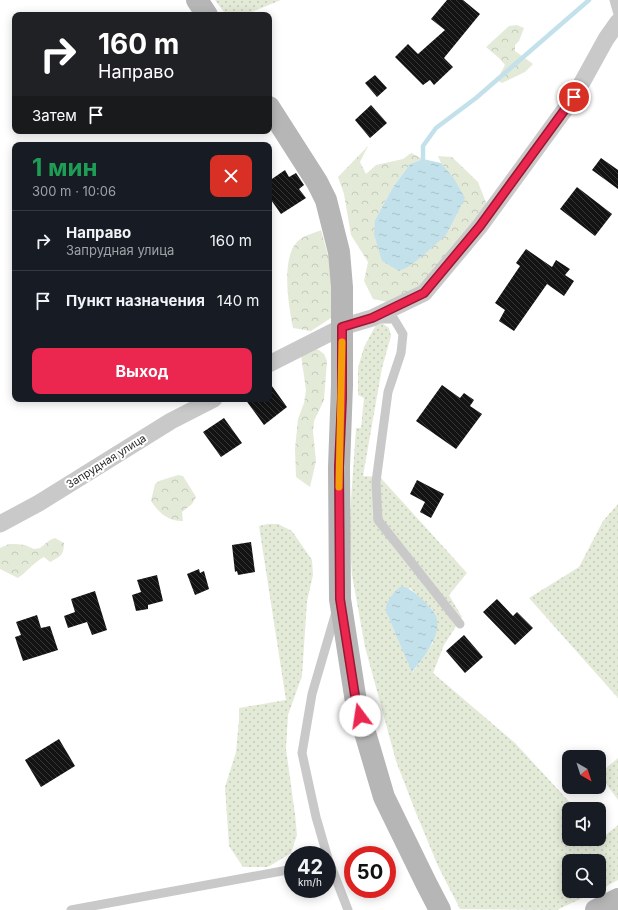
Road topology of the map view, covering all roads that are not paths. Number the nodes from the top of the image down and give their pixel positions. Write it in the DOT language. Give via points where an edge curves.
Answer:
graph roads {
  1 [pos="197,0"];
  2 [pos="614,0"];
  3 [pos="205,12"];
  4 [pos="618,14"];
  5 [pos="618,22"];
  6 [pos="272,112"];
  7 [pos="372,318"];
  8 [pos="342,327"];
  9 [pos="272,362"];
  10 [pos="208,402"];
  11 [pos="0,524"];
  12 [pos="340,599"];
  13 [pos="460,624"];
  14 [pos="324,846"];
  15 [pos="284,871"];
  16 [pos="336,881"];
  17 [pos="618,899"];
  18 [pos="70,910"];
  19 [pos="348,910"];
  20 [pos="440,910"];
  21 [pos="596,910"];
  1 -- 3 [label="main road"];
  2 -- 4 [label="lane"];
  5 -- 7 [label="street" via="574,97 480,226 424,293"];
  6 -- 8 [label="main road" via="326,200 339,252"];
  7 -- 8 [label="street"];
  7 -- 13 [label="lane" via="394,319 403,334 388,392 376,482 378,520"];
  8 -- 9 [label="street"];
  8 -- 12 [label="main road"];
  10 -- 11 [label="street, Запрудная улица" via="171,421 39,503"];
  12 -- 14 [label="lane" via="312,694 302,753"];
  12 -- 20 [label="main road" via="356,702 384,797"];
  15 -- 18 [label="lane"];
  16 -- 19 [label="lane"];
  17 -- 21 [label="main road"];
}
